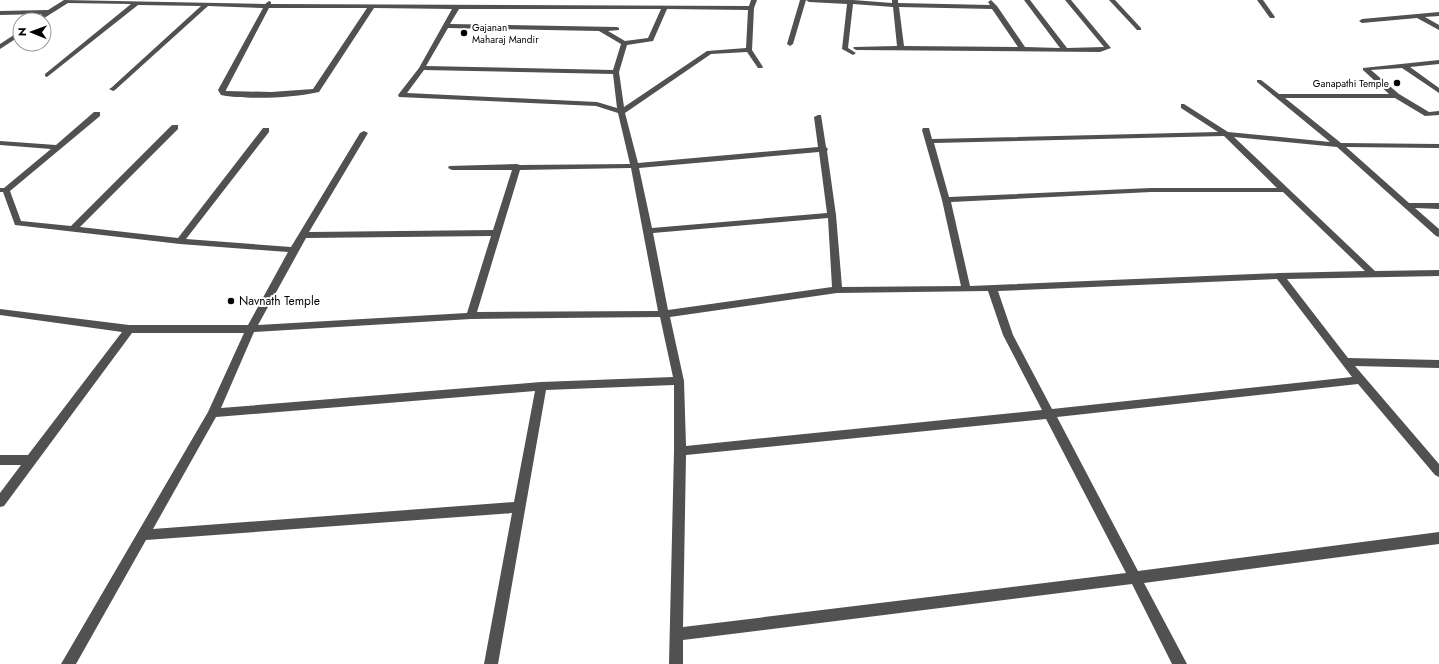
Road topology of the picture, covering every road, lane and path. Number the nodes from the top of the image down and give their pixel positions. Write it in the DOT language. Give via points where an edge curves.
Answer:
graph roads {
  1 [pos="271,0"];
  2 [pos="754,0"];
  3 [pos="803,0"];
  4 [pos="809,0"];
  5 [pos="990,0"];
  6 [pos="1027,0"];
  7 [pos="1068,0"];
  8 [pos="1112,0"];
  9 [pos="1260,0"];
  10 [pos="850,2"];
  11 [pos="136,3"];
  12 [pos="895,3"];
  13 [pos="207,4"];
  14 [pos="266,6"];
  15 [pos="372,6"];
  16 [pos="457,6"];
  17 [pos="664,6"];
  18 [pos="994,6"];
  19 [pos="751,8"];
  20 [pos="48,12"];
  21 [pos="0,13"];
  22 [pos="12,13"];
  23 [pos="1439,14"];
  24 [pos="1418,16"];
  25 [pos="1272,17"];
  26 [pos="1362,21"];
  27 [pos="446,26"];
  28 [pos="600,28"];
  29 [pos="1439,28"];
  30 [pos="617,29"];
  31 [pos="1139,29"];
  32 [pos="12,39"];
  33 [pos="624,43"];
  34 [pos="790,44"];
  35 [pos="0,47"];
  36 [pos="901,49"];
  37 [pos="749,50"];
  38 [pos="1023,50"];
  39 [pos="1066,50"];
  40 [pos="1439,62"];
  41 [pos="1403,65"];
  42 [pos="760,67"];
  43 [pos="422,68"];
  44 [pos="616,72"];
  45 [pos="47,75"];
  46 [pos="1259,82"];
  47 [pos="113,88"];
  48 [pos="1439,91"];
  49 [pos="1278,96"];
  50 [pos="1396,96"];
  51 [pos="1184,106"];
  52 [pos="1439,113"];
  53 [pos="97,114"];
  54 [pos="818,117"];
  55 [pos="623,118"];
  56 [pos="175,127"];
  57 [pos="266,130"];
  58 [pos="926,130"];
  59 [pos="364,133"];
  60 [pos="1226,134"];
  61 [pos="929,141"];
  62 [pos="0,144"];
  63 [pos="1339,145"];
  64 [pos="1439,146"];
  65 [pos="57,147"];
  66 [pos="824,149"];
  67 [pos="517,166"];
  68 [pos="635,166"];
  69 [pos="452,168"];
  70 [pos="3,190"];
  71 [pos="1283,190"];
  72 [pos="946,200"];
  73 [pos="1406,205"];
  74 [pos="1439,206"];
  75 [pos="832,214"];
  76 [pos="73,229"];
  77 [pos="648,231"];
  78 [pos="496,233"];
  79 [pos="1439,234"];
  80 [pos="304,235"];
  81 [pos="180,241"];
  82 [pos="294,250"];
  83 [pos="1372,273"];
  84 [pos="1439,273"];
  85 [pos="1280,276"];
  86 [pos="992,288"];
  87 [pos="966,289"];
  88 [pos="838,290"];
  89 [pos="0,312"];
  90 [pos="664,314"];
  91 [pos="471,316"];
  92 [pos="251,329"];
  93 [pos="129,330"];
  94 [pos="1345,362"];
  95 [pos="1439,364"];
  96 [pos="1360,380"];
  97 [pos="679,381"];
  98 [pos="541,386"];
  99 [pos="213,413"];
  100 [pos="1048,414"];
  101 [pos="680,451"];
  102 [pos="0,460"];
  103 [pos="31,460"];
  104 [pos="1439,472"];
  105 [pos="0,502"];
  106 [pos="519,507"];
  107 [pos="143,535"];
  108 [pos="1439,538"];
  109 [pos="1135,578"];
  110 [pos="676,634"];
  111 [pos="68,664"];
  112 [pos="491,664"];
  113 [pos="676,664"];
  114 [pos="1180,664"];
  1 -- 14 [label="street"];
  2 -- 19 [label="street"];
  3 -- 34 [label="street"];
  4 -- 10 [label="street"];
  5 -- 18 [label="street"];
  6 -- 39 [label="street"];
  7 -- 39 [label="street" via="1108,48"];
  8 -- 31 [label="street"];
  9 -- 25 [label="street"];
  10 -- 12 [label="street"];
  10 -- 36 [label="street" via="845,49"];
  11 -- 13 [label="street"];
  11 -- 20 [label="street" via="67,1"];
  11 -- 45 [label="street"];
  12 -- 18 [label="street"];
  12 -- 36 [label="street"];
  13 -- 14 [label="street"];
  13 -- 47 [label="street"];
  14 -- 15 [label="street"];
  14 -- 15 [label="street" via="222,90 224,93 295,94 316,90"];
  15 -- 16 [label="street"];
  16 -- 17 [label="street"];
  16 -- 27 [label="street"];
  17 -- 19 [label="street"];
  17 -- 33 [label="street" via="651,40"];
  18 -- 38 [label="street"];
  19 -- 37 [label="street"];
  21 -- 22 [label="street"];
  23 -- 24 [label="street"];
  24 -- 26 [label="street"];
  24 -- 29 [label="street"];
  27 -- 28 [label="street"];
  27 -- 43 [label="street"];
  28 -- 30 [label="street"];
  28 -- 33 [label="street"];
  32 -- 35 [label="street"];
  33 -- 44 [label="street"];
  36 -- 38 [label="street"];
  37 -- 42 [label="street"];
  37 -- 55 [label="street" via="709,52"];
  38 -- 39 [label="street"];
  40 -- 41 [label="street"];
  41 -- 48 [label="street"];
  41 -- 50 [label="street" via="1365,69"];
  43 -- 44 [label="street"];
  43 -- 55 [label="street" via="402,95 597,104"];
  44 -- 55 [label="street"];
  46 -- 49 [label="street"];
  49 -- 50 [label="street"];
  49 -- 63 [label="street"];
  50 -- 52 [label="street" via="1428,114"];
  51 -- 60 [label="street"];
  53 -- 65 [label="street"];
  54 -- 66 [label="street"];
  55 -- 68 [label="street"];
  56 -- 76 [label="street"];
  57 -- 81 [label="street"];
  58 -- 61 [label="street"];
  59 -- 80 [label="street"];
  60 -- 61 [label="street"];
  60 -- 63 [label="street"];
  60 -- 71 [label="street"];
  61 -- 72 [label="street"];
  62 -- 65 [label="street"];
  63 -- 64 [label="street"];
  63 -- 73 [label="street"];
  65 -- 70 [label="street"];
  66 -- 68 [label="street"];
  66 -- 75 [label="street"];
  67 -- 68 [label="street"];
  67 -- 69 [label="street"];
  67 -- 78 [label="street"];
  68 -- 77 [label="street"];
  70 -- 76 [label="street" via="18,222"];
  71 -- 72 [label="street" via="1151,190"];
  71 -- 83 [label="street"];
  72 -- 87 [label="street"];
  73 -- 74 [label="street"];
  73 -- 79 [label="street"];
  75 -- 77 [label="street"];
  75 -- 88 [label="street"];
  76 -- 81 [label="street"];
  77 -- 90 [label="street"];
  78 -- 80 [label="street"];
  78 -- 91 [label="street"];
  80 -- 82 [label="street"];
  81 -- 82 [label="street"];
  82 -- 92 [label="street"];
  83 -- 84 [label="street"];
  83 -- 85 [label="street"];
  85 -- 86 [label="street"];
  85 -- 94 [label="street"];
  86 -- 87 [label="street"];
  86 -- 100 [label="street" via="1008,334"];
  87 -- 88 [label="street"];
  88 -- 90 [label="street"];
  89 -- 93 [label="street"];
  90 -- 91 [label="street"];
  90 -- 97 [label="street"];
  91 -- 92 [label="street"];
  92 -- 93 [label="street"];
  92 -- 99 [label="street"];
  93 -- 103 [label="street"];
  94 -- 95 [label="street"];
  94 -- 96 [label="street"];
  96 -- 100 [label="street"];
  96 -- 104 [label="street"];
  97 -- 98 [label="street"];
  97 -- 101 [label="street"];
  98 -- 99 [label="street"];
  98 -- 106 [label="street"];
  99 -- 107 [label="street"];
  100 -- 101 [label="street"];
  100 -- 109 [label="street"];
  101 -- 110 [label="street"];
  102 -- 103 [label="street"];
  103 -- 105 [label="street"];
  106 -- 107 [label="street"];
  106 -- 112 [label="street"];
  107 -- 111 [label="street"];
  108 -- 109 [label="street"];
  109 -- 110 [label="street"];
  109 -- 114 [label="street"];
  110 -- 113 [label="street"];
}
